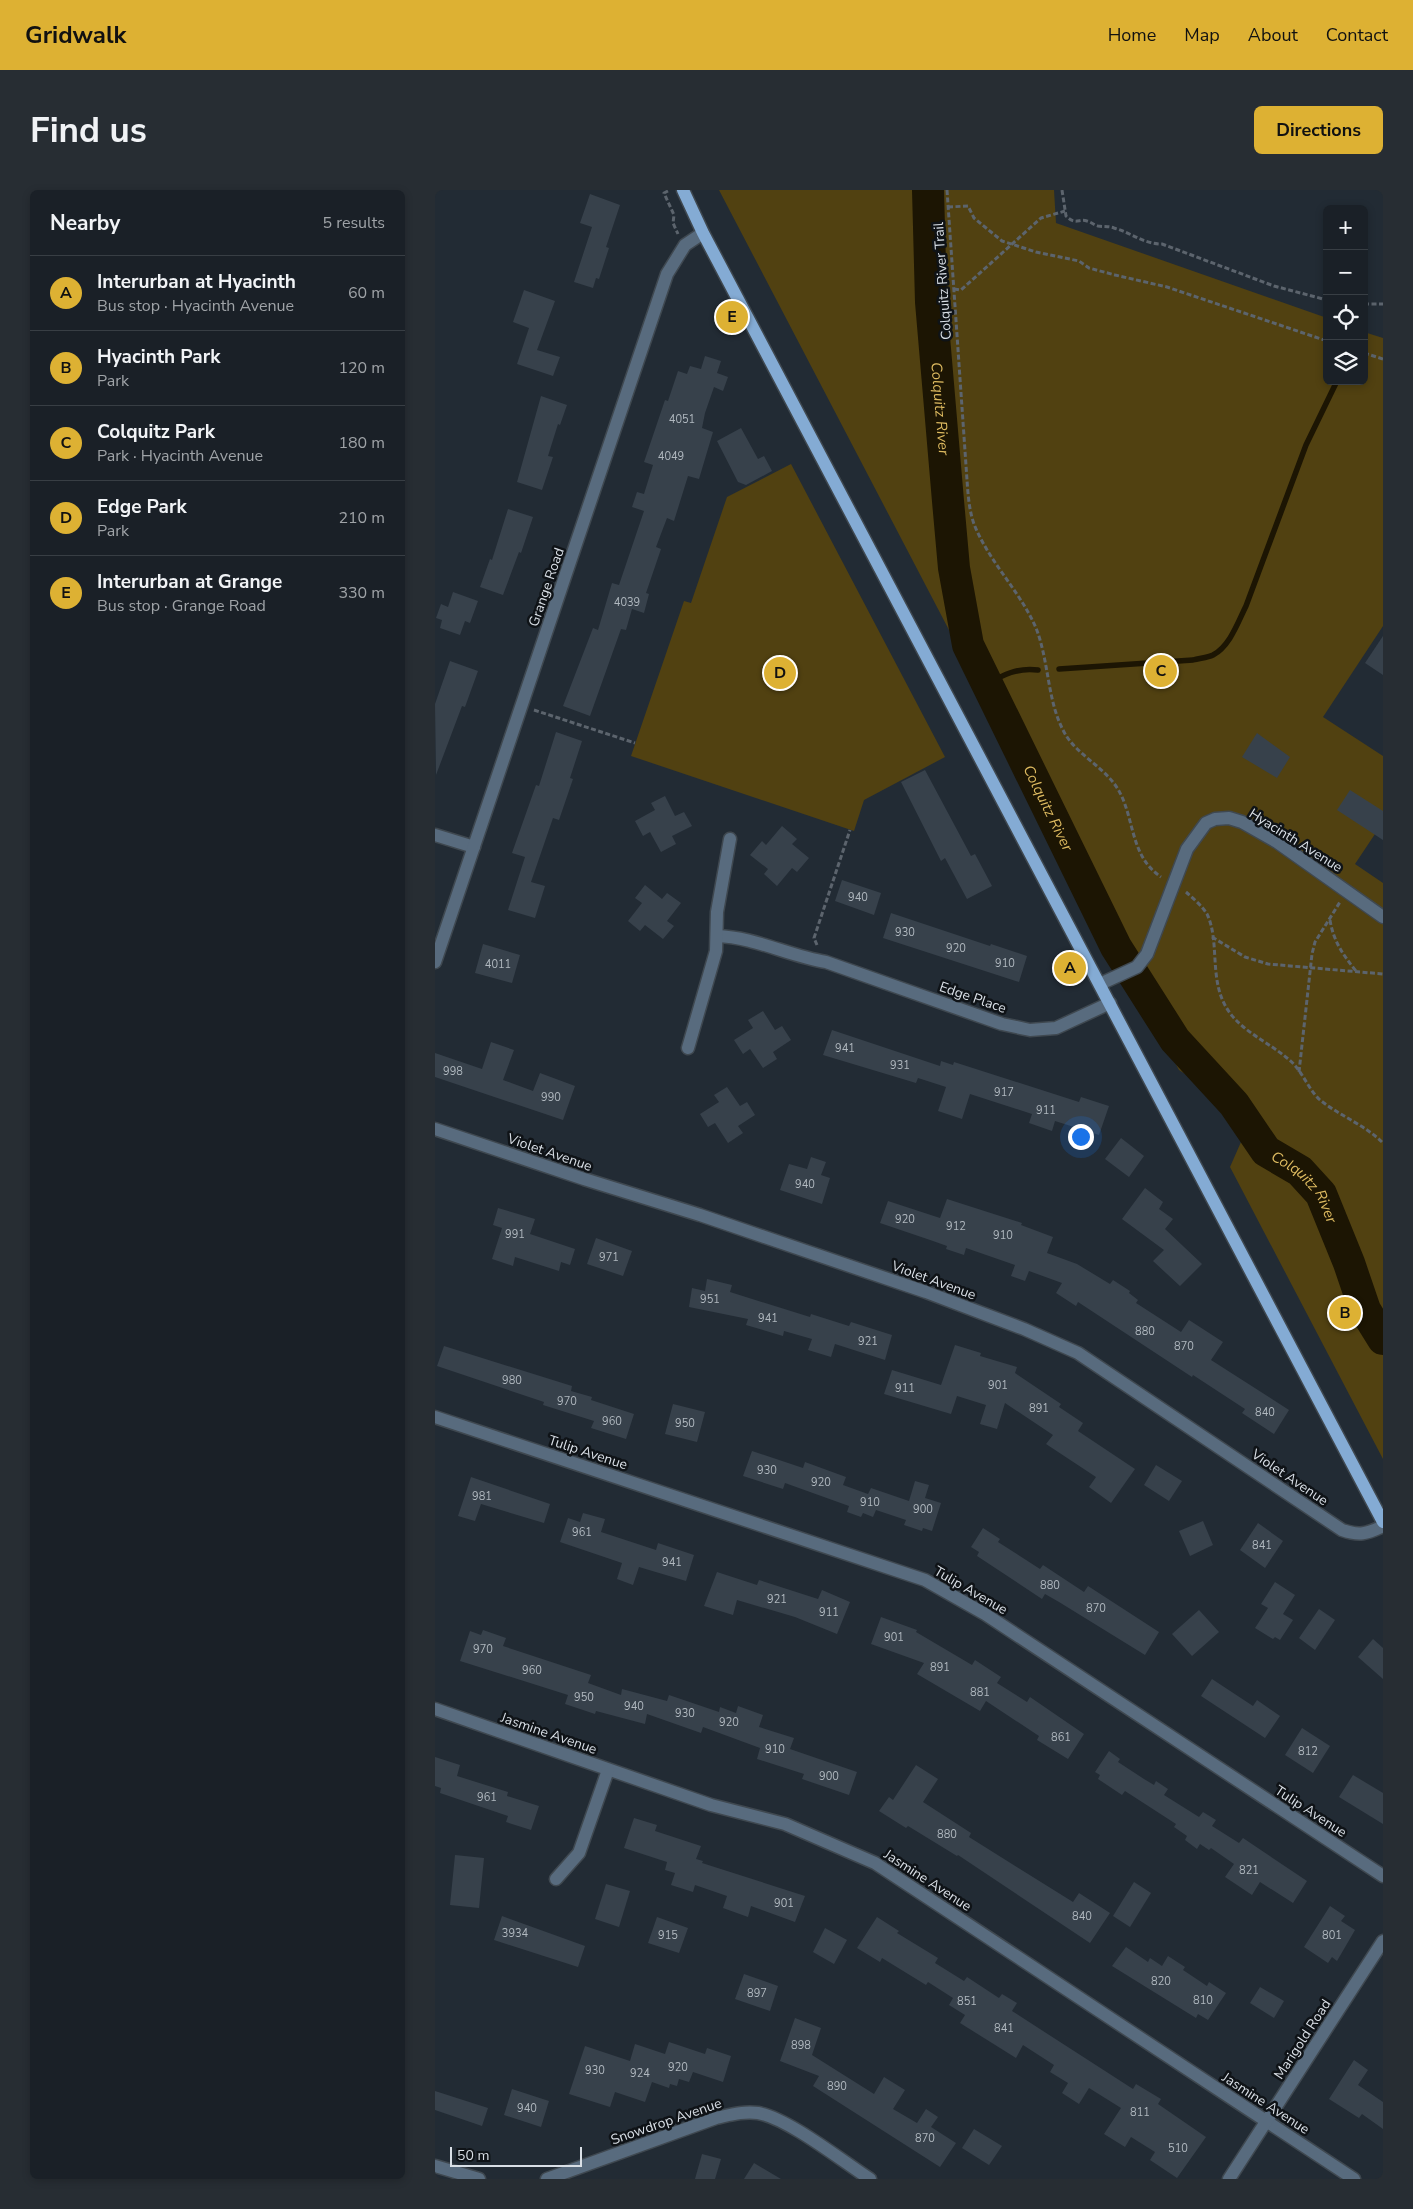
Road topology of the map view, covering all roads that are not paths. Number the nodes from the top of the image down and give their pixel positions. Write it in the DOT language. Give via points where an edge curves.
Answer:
graph roads {
  1 [pos="683,190"];
  2 [pos="703,233"];
  3 [pos="435,835"];
  4 [pos="730,839"];
  5 [pos="474,847"];
  6 [pos="1383,917"];
  7 [pos="717,936"];
  8 [pos="435,962"];
  9 [pos="1100,984"];
  10 [pos="1109,1003"];
  11 [pos="688,1048"];
  12 [pos="435,1129"];
  13 [pos="435,1417"];
  14 [pos="1383,1522"];
  15 [pos="1383,1526"];
  16 [pos="435,1709"];
  17 [pos="608,1770"];
  18 [pos="1383,1876"];
  19 [pos="556,1879"];
  20 [pos="1383,1941"];
  21 [pos="1266,2122"];
  22 [pos="435,2166"];
  23 [pos="479,2179"];
  24 [pos="547,2179"];
  25 [pos="870,2179"];
  26 [pos="1229,2179"];
  27 [pos="1354,2179"];
  1 -- 2 [label="main road"];
  2 -- 5 [label="street, Grange Road" via="685,245 667,274"];
  2 -- 9 [label="main road"];
  3 -- 5 [label="street"];
  4 -- 7 [label="street" via="717,912"];
  5 -- 8 [label="street, Grange Road"];
  6 -- 9 [label="street, Hyacinth Avenue" via="1277,842 1242,822 1229,818 1215,819 1206,823 1187,849 1147,954 1137,967"];
  7 -- 10 [label="street, Edge Place" via="735,936 799,957 826,962 1002,1024 1031,1030 1057,1028"];
  7 -- 11 [label="street" via="716,951"];
  9 -- 10 [label="main road"];
  10 -- 14 [label="main road"];
  12 -- 15 [label="street, Violet Avenue" via="719,1221 927,1292 1024,1330 1078,1353 1119,1378 1342,1530 1356,1535 1368,1534"];
  13 -- 18 [label="street, Tulip Avenue" via="937,1586 985,1614"];
  16 -- 17 [label="street, Jasmine Avenue"];
  17 -- 19 [label="street" via="579,1853"];
  17 -- 21 [label="street, Jasmine Avenue" via="711,1805 785,1824 875,1863"];
  20 -- 21 [label="street, Marigold Road"];
  21 -- 26 [label="street, Marigold Road"];
  21 -- 27 [label="street, Jasmine Avenue"];
  22 -- 23 [label="street"];
  24 -- 25 [label="street, Snowdrop Avenue" via="716,2118 757,2113 779,2119"];
}
